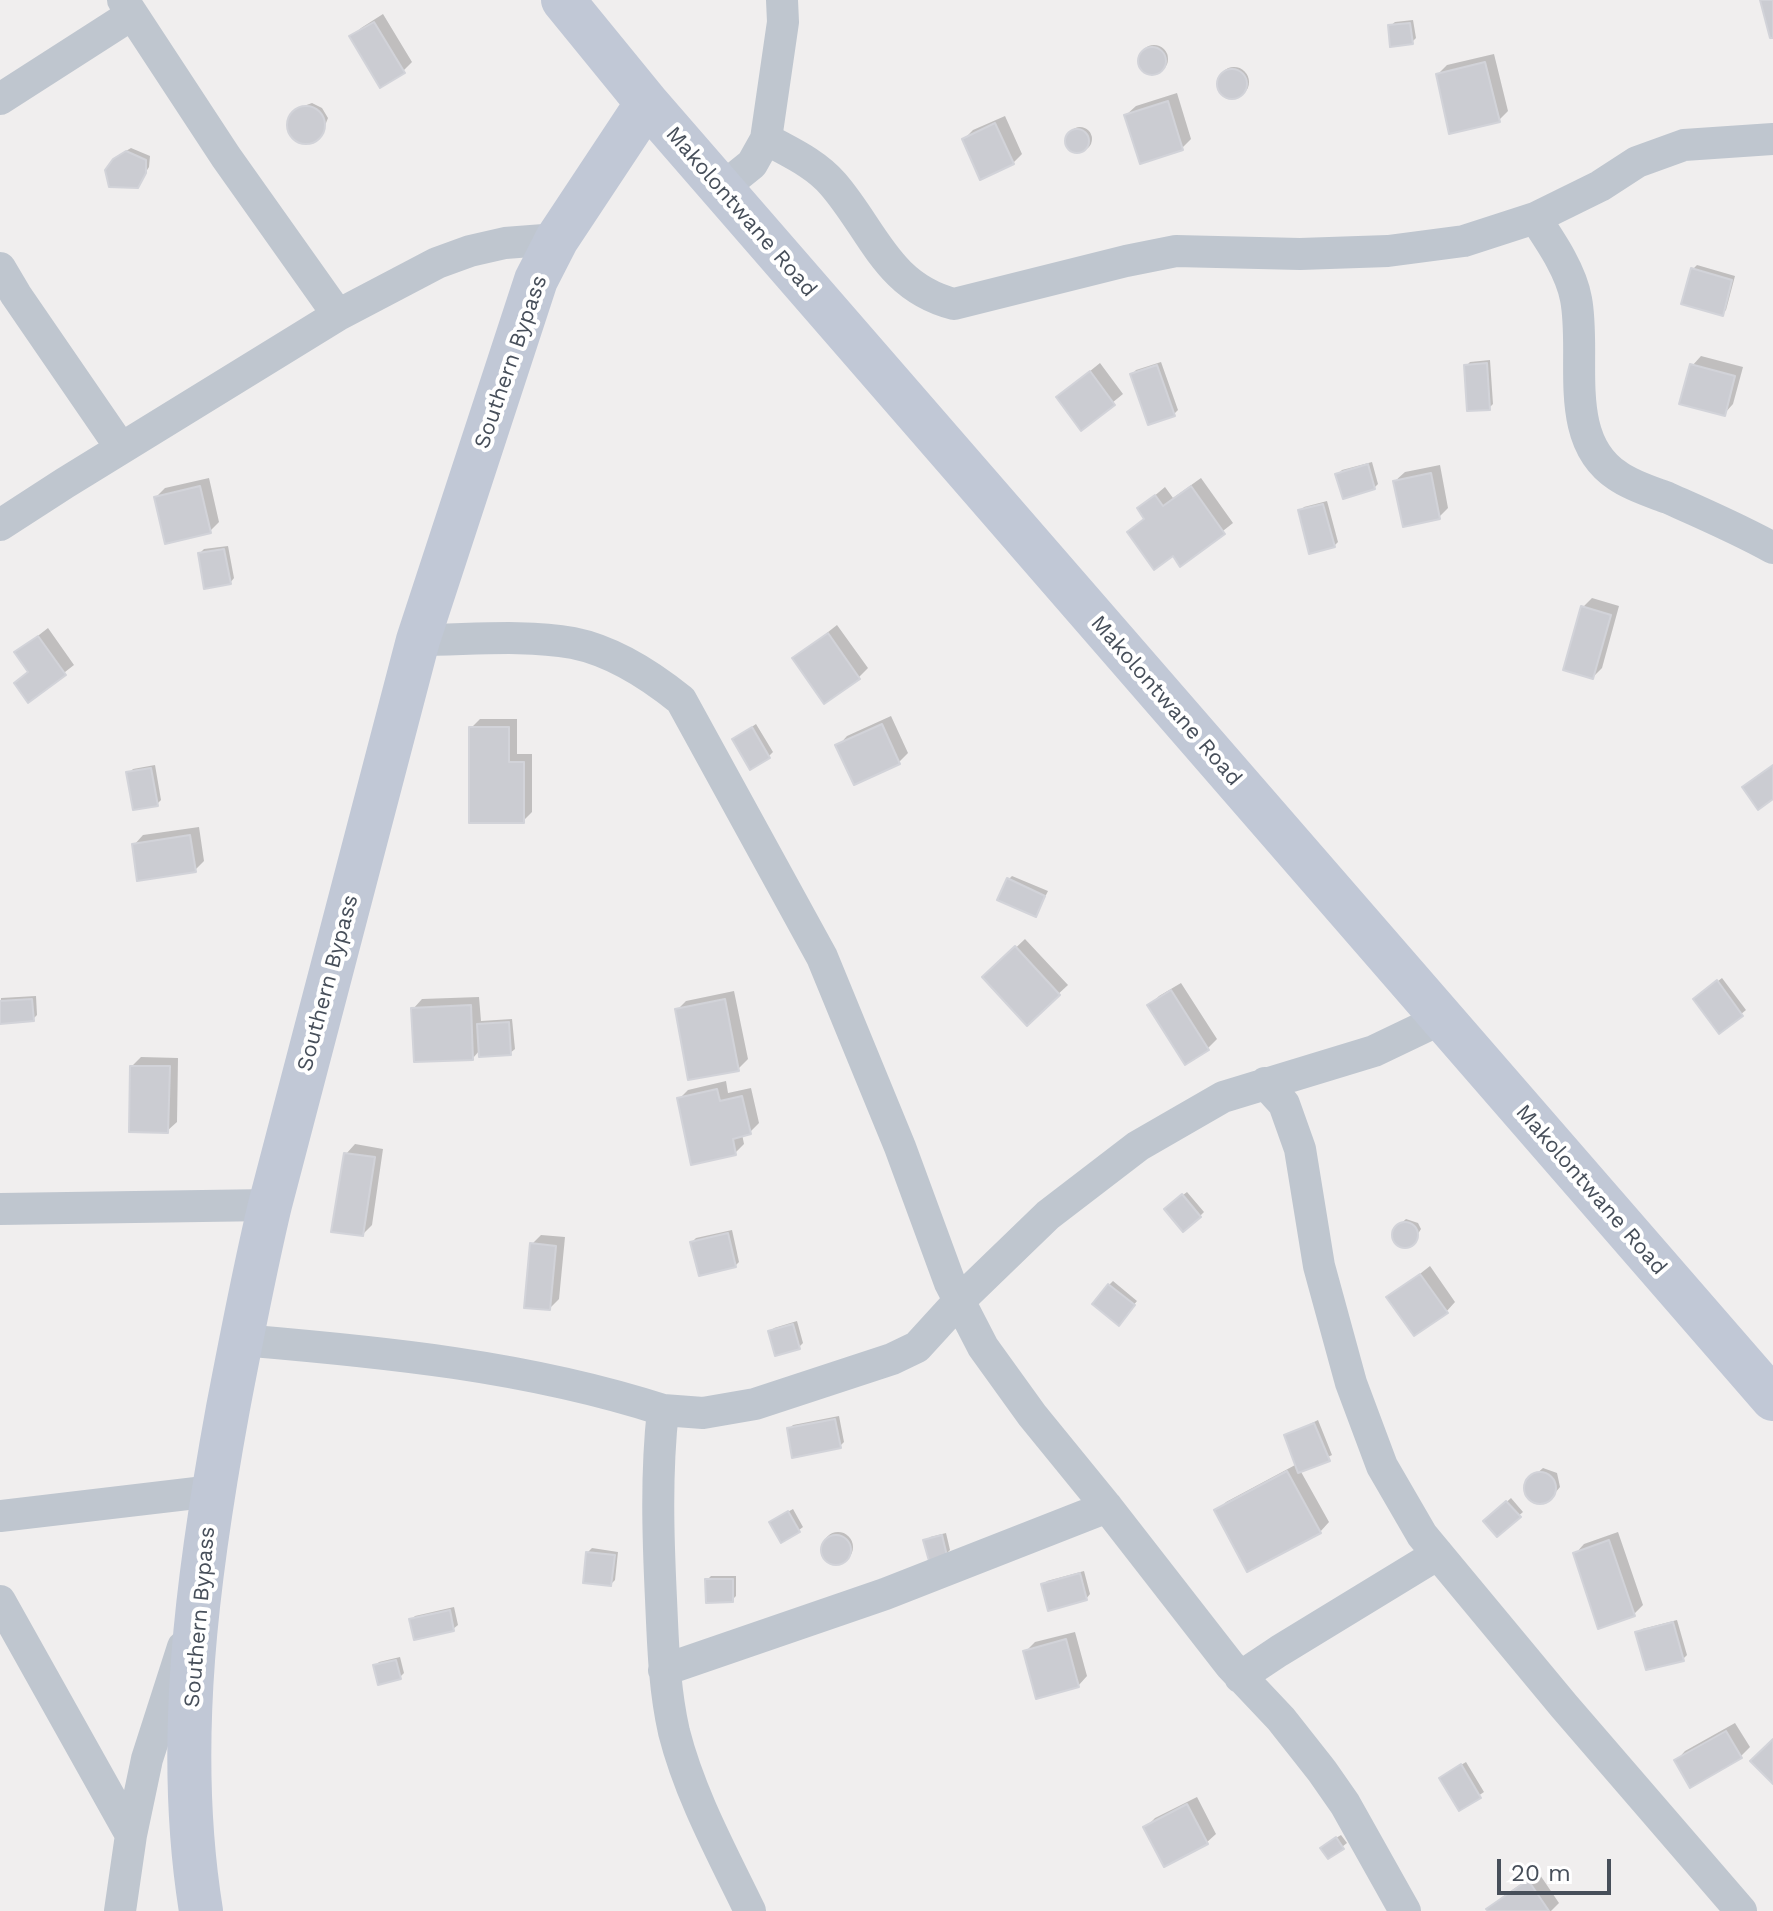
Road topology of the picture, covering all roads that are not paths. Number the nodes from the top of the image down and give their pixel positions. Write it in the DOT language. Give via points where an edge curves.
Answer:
graph roads {
  1 [pos="563,0"];
  2 [pos="782,0"];
  3 [pos="127,8"];
  4 [pos="0,99"];
  5 [pos="647,103"];
  6 [pos="766,139"];
  7 [pos="1773,139"];
  8 [pos="721,189"];
  9 [pos="1535,218"];
  10 [pos="557,239"];
  11 [pos="0,268"];
  12 [pos="338,315"];
  13 [pos="121,448"];
  14 [pos="0,525"];
  15 [pos="1773,548"];
  16 [pos="418,640"];
  17 [pos="1443,1018"];
  18 [pos="1265,1083"];
  19 [pos="270,1205"];
  20 [pos="0,1209"];
  21 [pos="959,1301"];
  22 [pos="241,1340"];
  23 [pos="1773,1399"];
  24 [pos="663,1410"];
  25 [pos="213,1491"];
  26 [pos="1107,1507"];
  27 [pos="0,1516"];
  28 [pos="1438,1554"];
  29 [pos="0,1601"];
  30 [pos="197,1606"];
  31 [pos="664,1670"];
  32 [pos="1240,1677"];
  33 [pos="131,1835"];
  34 [pos="120,1911"];
  35 [pos="201,1911"];
  36 [pos="750,1911"];
  37 [pos="1405,1911"];
  38 [pos="1741,1911"];
  1 -- 5 [label="street, Makolontwane Road"];
  2 -- 6 [label="street"];
  3 -- 4 [label="street"];
  3 -- 12 [label="street"];
  5 -- 8 [label="street, Makolontwane Road"];
  5 -- 10 [label="street, Southern Bypass"];
  6 -- 8 [label="street" via="752,164"];
  6 -- 9 [label="street" via="812,165 833,184 889,264 909,282 931,298 954,304 1176,251 1388,251 1464,241"];
  7 -- 9 [label="street" via="1684,145 1637,162"];
  8 -- 17 [label="street, Makolontwane Road"];
  9 -- 15 [label="street" via="1576,297 1579,412 1592,448 1617,476"];
  10 -- 12 [label="street" via="470,251"];
  10 -- 16 [label="street, Southern Bypass" via="536,280"];
  11 -- 13 [label="street"];
  12 -- 13 [label="street"];
  13 -- 14 [label="street"];
  16 -- 19 [label="street, Southern Bypass"];
  16 -- 21 [label="street" via="574,643 618,659 681,700 822,957"];
  17 -- 18 [label="street" via="1374,1051"];
  17 -- 23 [label="street, Makolontwane Road"];
  18 -- 21 [label="street" via="1223,1097 1138,1146 1048,1215"];
  18 -- 28 [label="street" via="1284,1104 1300,1149 1319,1266 1351,1383 1382,1466"];
  19 -- 20 [label="street"];
  19 -- 22 [label="street, Southern Bypass"];
  21 -- 24 [label="street" via="917,1347 892,1359 755,1404 703,1413"];
  21 -- 26 [label="street" via="1023,1404"];
  22 -- 24 [label="street" via="428,1359 619,1395"];
  22 -- 25 [label="street, Southern Bypass"];
  24 -- 31 [label="street" via="658,1456"];
  25 -- 27 [label="street"];
  25 -- 30 [label="street, Southern Bypass"];
  26 -- 31 [label="street" via="885,1594"];
  26 -- 32 [label="street"];
  28 -- 32 [label="street"];
  28 -- 38 [label="street"];
  29 -- 33 [label="street"];
  30 -- 33 [label="street" via="147,1759"];
  30 -- 35 [label="street, Southern Bypass" via="191,1800"];
  31 -- 36 [label="street" via="674,1732 695,1796"];
  32 -- 37 [label="street" via="1322,1771"];
  33 -- 34 [label="street"];
}
